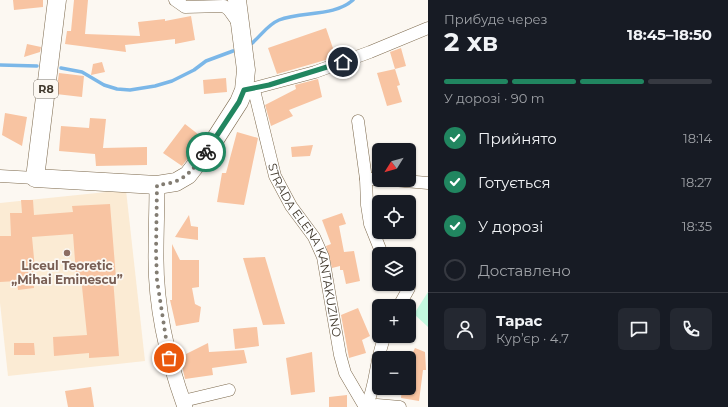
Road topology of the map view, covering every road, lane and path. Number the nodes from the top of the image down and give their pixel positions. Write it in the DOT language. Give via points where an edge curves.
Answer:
graph roads {
  1 [pos="57,0"];
  2 [pos="175,0"];
  3 [pos="237,0"];
  4 [pos="241,27"];
  5 [pos="428,28"];
  6 [pos="249,90"];
  7 [pos="358,121"];
  8 [pos="0,176"];
  9 [pos="35,178"];
  10 [pos="366,179"];
  11 [pos="372,179"];
  12 [pos="416,182"];
  13 [pos="428,183"];
  14 [pos="157,185"];
  15 [pos="379,247"];
  16 [pos="383,343"];
  17 [pos="229,390"];
  18 [pos="184,404"];
  19 [pos="366,407"];
  20 [pos="370,407"];
  21 [pos="400,407"];
  1 -- 9 [label="highway, R8"];
  2 -- 4 [label="street" via="185,7 224,6"];
  3 -- 4 [label="highway"];
  4 -- 6 [label="highway"];
  5 -- 6 [label="street" via="322,70"];
  6 -- 14 [label="highway" via="188,175 176,182"];
  6 -- 19 [label="street, STRADA ELENA KANTAKUZINO" via="276,176 291,206 314,237 323,257 344,367 350,383"];
  7 -- 10 [label="street"];
  8 -- 9 [label="street"];
  9 -- 14 [label="highway"];
  10 -- 11 [label="street"];
  10 -- 15 [label="street" via="366,205"];
  12 -- 13 [label="street"];
  14 -- 18 [label="main road" via="156,252 160,310 169,358"];
  16 -- 19 [label="street" via="373,394"];
  17 -- 18 [label="street"];
  20 -- 21 [label="street"];
}
